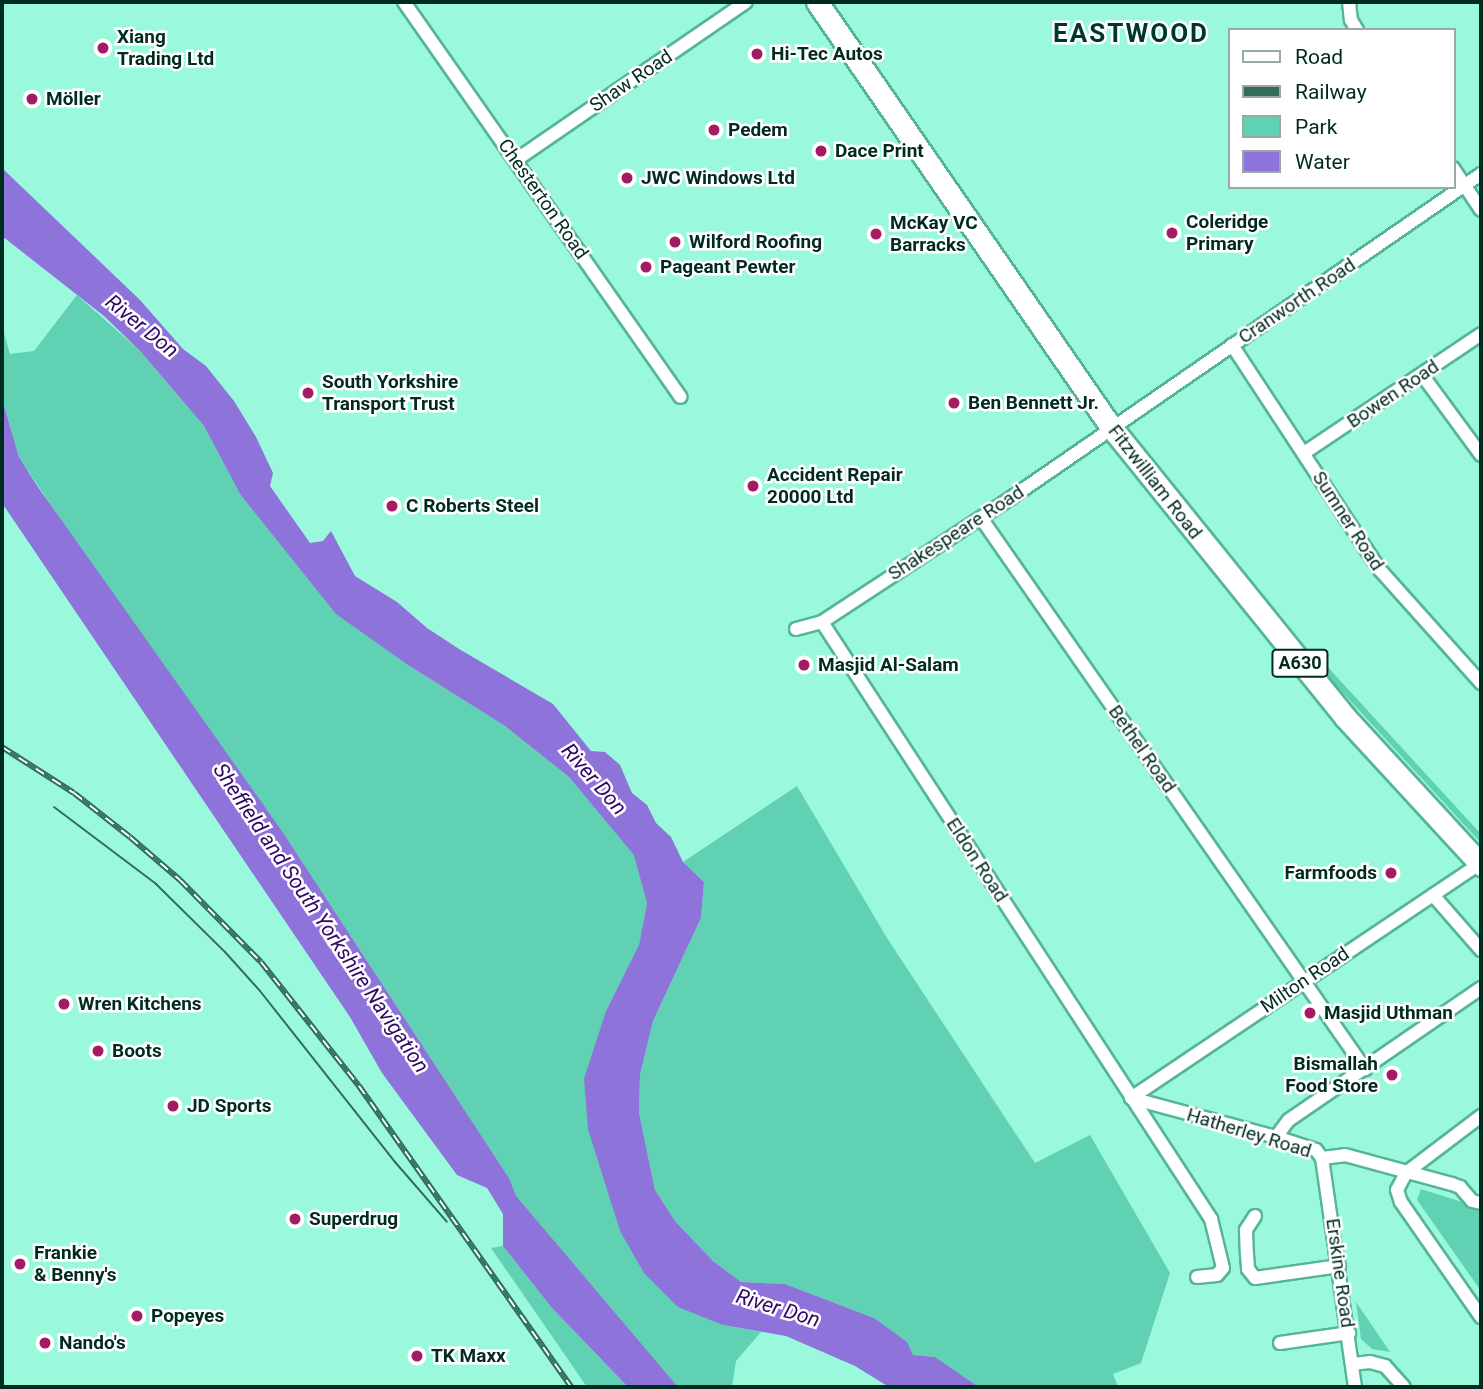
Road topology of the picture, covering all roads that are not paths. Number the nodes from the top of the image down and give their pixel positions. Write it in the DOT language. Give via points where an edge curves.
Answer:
graph roads {
  1 [pos="404,2"];
  2 [pos="746,2"];
  3 [pos="817,2"];
  4 [pos="1349,2"];
  5 [pos="1356,28"];
  6 [pos="516,160"];
  7 [pos="1455,171"];
  8 [pos="1481,174"];
  9 [pos="1465,185"];
  10 [pos="1481,210"];
  11 [pos="1481,334"];
  12 [pos="1232,345"];
  13 [pos="1423,376"];
  14 [pos="681,397"];
  15 [pos="1111,427"];
  16 [pos="1304,453"];
  17 [pos="1481,455"];
  18 [pos="981,518"];
  19 [pos="821,622"];
  20 [pos="796,629"];
  21 [pos="1481,683"];
  22 [pos="1481,864"];
  23 [pos="1433,895"];
  24 [pos="1481,950"];
  25 [pos="1304,981"];
  26 [pos="1481,988"];
  27 [pos="1365,1069"];
  28 [pos="1131,1098"];
  29 [pos="1481,1116"];
  30 [pos="1276,1137"];
  31 [pos="1322,1158"];
  32 [pos="1406,1173"];
  33 [pos="1481,1203"];
  34 [pos="1255,1216"];
  35 [pos="1339,1266"];
  36 [pos="1197,1277"];
  37 [pos="1481,1317"];
  38 [pos="1349,1334"];
  39 [pos="1280,1343"];
  40 [pos="1352,1364"];
  41 [pos="1355,1387"];
  42 [pos="1404,1387"];
  1 -- 6 [label="street, Chesterton Road"];
  2 -- 6 [label="street, Shaw Road"];
  3 -- 15 [label="main road, Fitzwilliam Road / A630"];
  4 -- 5 [label="street"];
  6 -- 14 [label="street, Chesterton Road"];
  7 -- 9 [label="street"];
  8 -- 9 [label="street, Cranworth Road"];
  9 -- 10 [label="street"];
  9 -- 12 [label="street, Cranworth Road"];
  11 -- 13 [label="street, Bowen Road"];
  12 -- 15 [label="street, Cranworth Road"];
  12 -- 16 [label="street, Sumner Road"];
  13 -- 16 [label="street, Bowen Road"];
  13 -- 17 [label="street"];
  15 -- 18 [label="street, Shakespeare Road"];
  15 -- 22 [label="main road, Fitzwilliam Road / A630" via="1338,708"];
  16 -- 21 [label="street, Sumner Road" via="1380,570"];
  18 -- 19 [label="street, Shakespeare Road"];
  18 -- 25 [label="street, Bethel Road"];
  19 -- 20 [label="street, Shakespeare Road"];
  19 -- 28 [label="street, Eldon Road"];
  22 -- 23 [label="street, Milton Road"];
  23 -- 24 [label="street"];
  23 -- 25 [label="street, Milton Road"];
  25 -- 27 [label="street, Bethel Road"];
  25 -- 28 [label="street, Milton Road"];
  26 -- 27 [label="street"];
  27 -- 30 [label="street" via="1289,1120"];
  28 -- 30 [label="street, Hatherley Road"];
  28 -- 36 [label="street, Eldon Road" via="1214,1227 1223,1268 1217,1275"];
  29 -- 32 [label="street"];
  30 -- 31 [label="street, Hatherley Road" via="1316,1150"];
  31 -- 32 [label="street, Hatherley Road" via="1345,1155"];
  31 -- 35 [label="street, Erskine Road"];
  32 -- 33 [label="street, Hatherley Road" via="1452,1184"];
  32 -- 37 [label="street" via="1397,1184 1401,1202"];
  34 -- 35 [label="street" via="1246,1230 1248,1269 1255,1278"];
  35 -- 38 [label="street, Erskine Road"];
  38 -- 39 [label="street"];
  38 -- 40 [label="street, Erskine Road"];
  40 -- 41 [label="street, Erskine Road"];
  40 -- 42 [label="street" via="1385,1366"];
}
